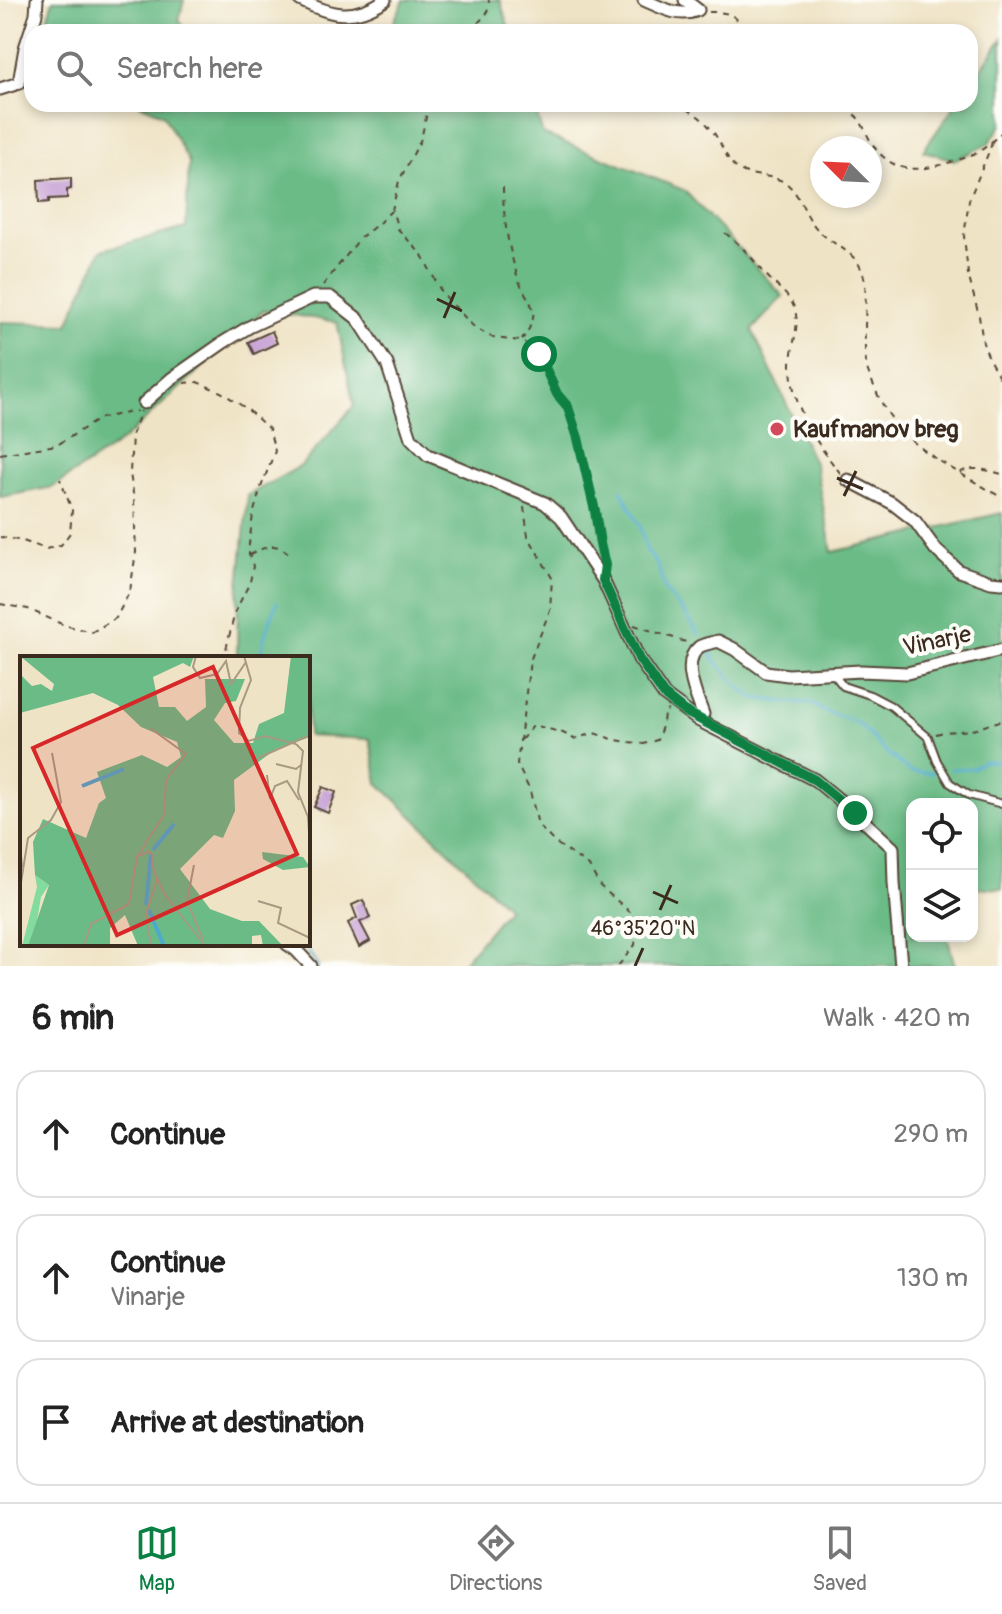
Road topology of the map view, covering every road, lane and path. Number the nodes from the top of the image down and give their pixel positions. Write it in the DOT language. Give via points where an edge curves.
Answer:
graph roads {
  1 [pos="37,0"];
  2 [pos="300,0"];
  3 [pos="385,0"];
  4 [pos="489,0"];
  5 [pos="644,0"];
  6 [pos="685,0"];
  7 [pos="698,10"];
  8 [pos="33,24"];
  9 [pos="477,24"];
  10 [pos="741,24"];
  11 [pos="24,54"];
  12 [pos="0,89"];
  13 [pos="427,112"];
  14 [pos="693,112"];
  15 [pos="849,112"];
  16 [pos="1002,132"];
  17 [pos="992,142"];
  18 [pos="503,187"];
  19 [pos="392,210"];
  20 [pos="725,233"];
  21 [pos="313,297"];
  22 [pos="522,341"];
  23 [pos="1002,382"];
  24 [pos="181,384"];
  25 [pos="143,406"];
  26 [pos="0,454"];
  27 [pos="960,474"];
  28 [pos="1002,474"];
  29 [pos="60,479"];
  30 [pos="848,480"];
  31 [pos="522,493"];
  32 [pos="1002,498"];
  33 [pos="0,537"];
  34 [pos="249,555"];
  35 [pos="291,555"];
  36 [pos="603,580"];
  37 [pos="1002,583"];
  38 [pos="0,604"];
  39 [pos="622,621"];
  40 [pos="700,647"];
  41 [pos="1002,650"];
  42 [pos="224,656"];
  43 [pos="832,672"];
  44 [pos="684,711"];
  45 [pos="698,720"];
  46 [pos="1002,721"];
  47 [pos="928,737"];
  48 [pos="520,741"];
  49 [pos="1002,804"];
  50 [pos="290,946"];
  51 [pos="311,966"];
  52 [pos="618,966"];
  53 [pos="901,966"];
  1 -- 8 [label="street"];
  2 -- 3 [label="street" via="343,15"];
  4 -- 9 [label="path"];
  5 -- 7 [label="street" via="683,15"];
  6 -- 7 [label="street"];
  7 -- 10 [label="path" via="727,13"];
  11 -- 12 [label="street" via="19,83"];
  13 -- 19 [label="path"];
  14 -- 27 [label="path" via="735,167 787,184 820,232 858,261 865,282 867,368 879,400 898,429"];
  15 -- 17 [label="path" via="875,149 906,169 970,157"];
  16 -- 17 [label="path"];
  17 -- 23 [label="path" via="969,200 964,236 983,343"];
  18 -- 22 [label="path" via="507,242 533,309 533,322"];
  19 -- 21 [label="path" via="361,237"];
  19 -- 22 [label="path" via="398,229 422,255 442,293 474,327 493,338"];
  20 -- 30 [label="path" via="753,257 795,308 793,387 808,426"];
  21 -- 25 [label="street" via="224,342"];
  21 -- 31 [label="street" via="330,297 358,319 387,364 411,438 428,455"];
  22 -- 36 [label="path" via="539,354 568,407 595,511"];
  24 -- 34 [label="path" via="197,382 221,392 269,429 275,451 253,515"];
  25 -- 26 [label="path" via="101,418 57,445"];
  25 -- 38 [label="path" via="132,435 130,473 136,552 130,591 116,618 92,632"];
  27 -- 28 [label="path" via="971,469"];
  27 -- 32 [label="path"];
  29 -- 33 [label="path" via="72,510 70,533 61,545 46,549"];
  30 -- 37 [label="street" via="915,521 959,571"];
  31 -- 36 [label="street" via="561,517"];
  31 -- 48 [label="path" via="528,536 552,578 550,610 530,661"];
  34 -- 35 [label="path" via="267,546 280,546"];
  34 -- 42 [label="path" via="250,582 235,612"];
  36 -- 39 [label="street"];
  39 -- 40 [label="path"];
  39 -- 44 [label="street" via="639,659 664,695"];
  40 -- 43 [label="street, Vinarje" via="718,641 766,672"];
  40 -- 45 [label="street" via="692,657 690,678 703,714"];
  41 -- 43 [label="street, Vinarje" via="907,673"];
  43 -- 47 [label="lane" via="843,686 891,706"];
  44 -- 45 [label="street"];
  44 -- 48 [label="path" via="664,712 657,740 644,744 594,733 574,739 534,725"];
  45 -- 53 [label="street" via="815,780 893,848"];
  46 -- 47 [label="path"];
  47 -- 49 [label="lane" via="950,783 969,795"];
  48 -- 52 [label="path" via="517,764 538,825 589,866 600,886 630,912 635,945"];
  50 -- 51 [label="street"];
}
